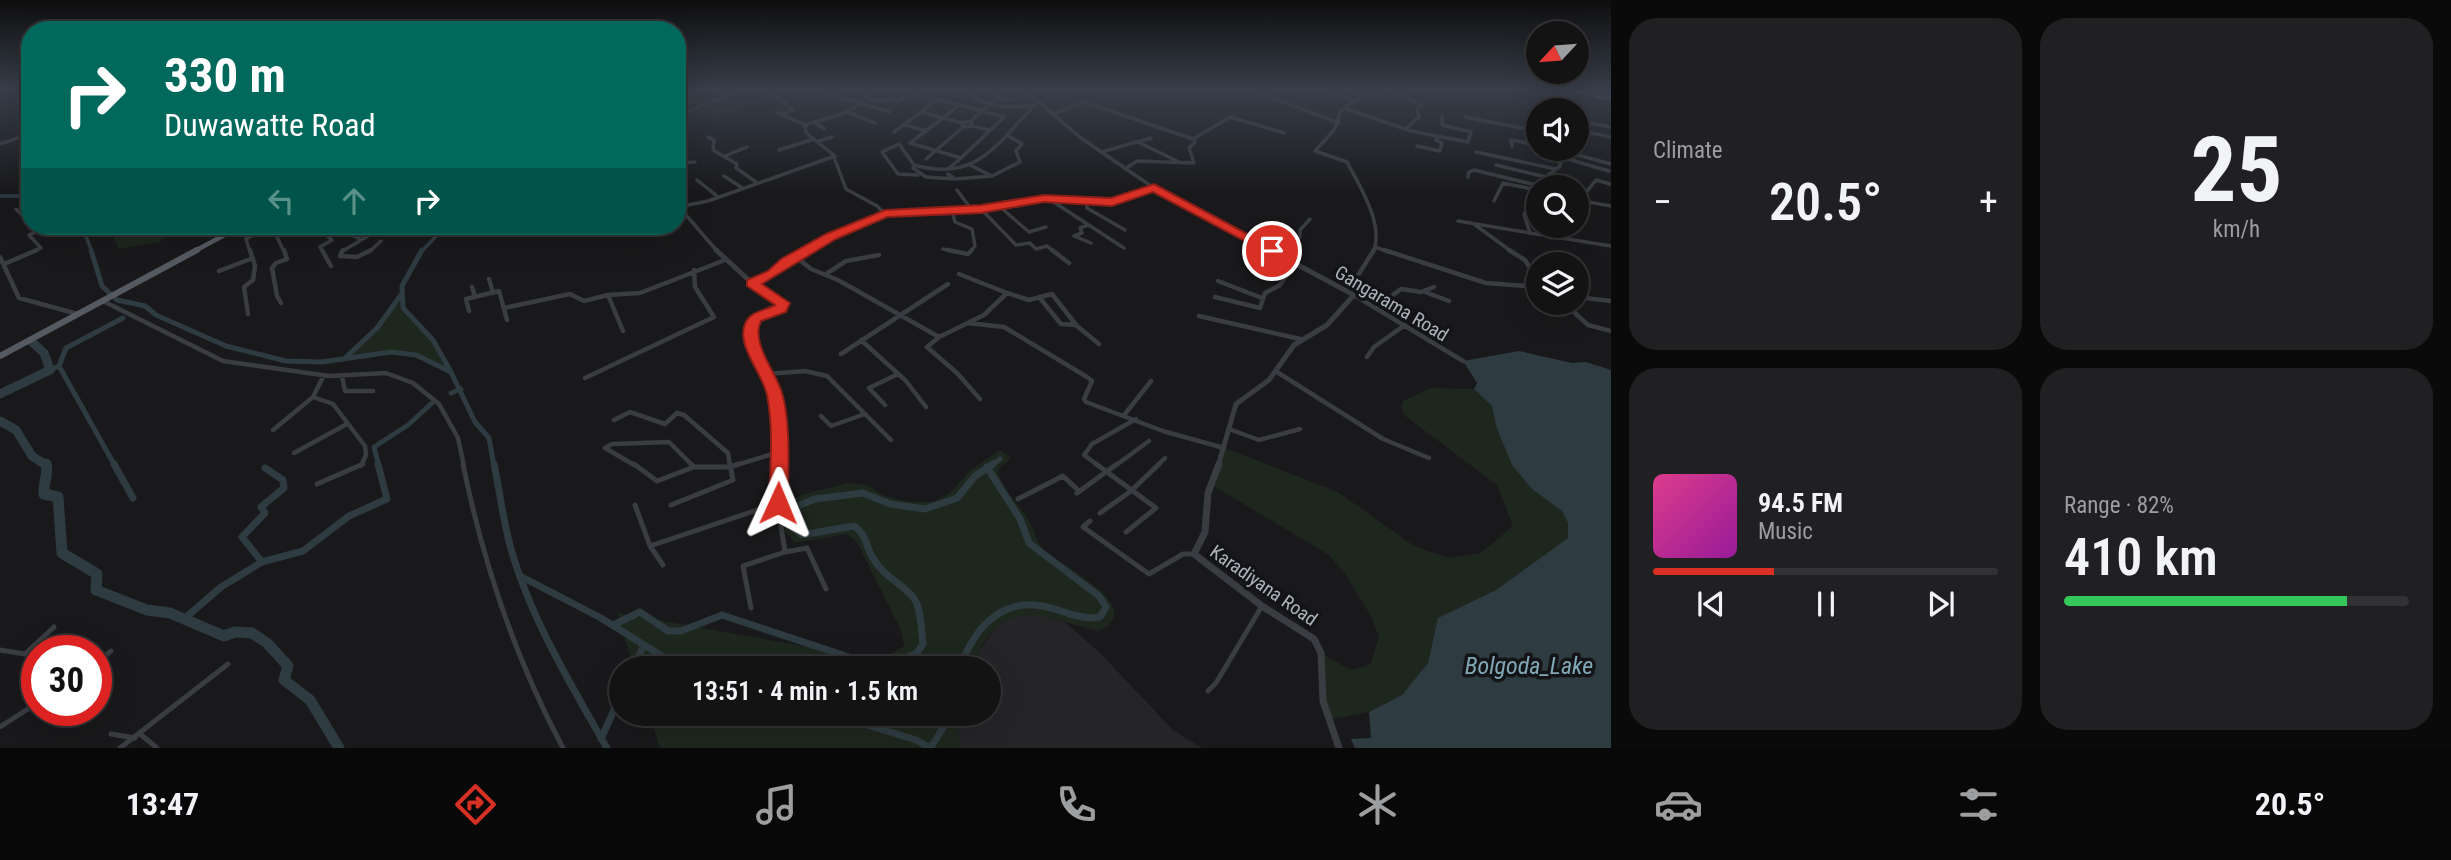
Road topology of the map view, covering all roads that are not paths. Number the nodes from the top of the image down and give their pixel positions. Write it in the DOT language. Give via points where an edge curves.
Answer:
graph roads {
  1 [pos="808,124"];
  2 [pos="816,124"];
  3 [pos="904,124"];
  4 [pos="935,124"];
  5 [pos="960,124"];
  6 [pos="968,124"];
  7 [pos="974,124"];
  8 [pos="997,124"];
  9 [pos="1017,124"];
  10 [pos="1066,124"];
  11 [pos="1155,124"];
  12 [pos="1218,124"];
  13 [pos="1253,124"];
  14 [pos="1338,124"];
  15 [pos="1387,124"];
  16 [pos="1411,124"];
  17 [pos="1442,124"];
  18 [pos="1501,124"];
  19 [pos="1593,124"];
  20 [pos="805,125"];
  21 [pos="963,125"];
  22 [pos="1611,127"];
  23 [pos="824,129"];
  24 [pos="1526,129"];
  25 [pos="990,130"];
  26 [pos="1404,130"];
  27 [pos="927,131"];
  28 [pos="894,132"];
  29 [pos="1589,132"];
  30 [pos="1284,133"];
  31 [pos="1007,135"];
  32 [pos="1438,136"];
  33 [pos="21,137"];
  34 [pos="708,137"];
  35 [pos="832,137"];
  36 [pos="1611,137"];
  37 [pos="1151,138"];
  38 [pos="1193,139"];
  39 [pos="816,140"];
  40 [pos="1138,142"];
  41 [pos="1526,143"];
  42 [pos="0,144"];
  43 [pos="1417,146"];
  44 [pos="1512,146"];
  45 [pos="747,147"];
  46 [pos="779,150"];
  47 [pos="934,150"];
  48 [pos="1101,152"];
  49 [pos="1476,152"];
  50 [pos="725,156"];
  51 [pos="834,157"];
  52 [pos="961,158"];
  53 [pos="1589,158"];
  54 [pos="926,159"];
  55 [pos="1560,161"];
  56 [pos="1574,161"];
  57 [pos="686,162"];
  58 [pos="695,162"];
  59 [pos="1181,163"];
  60 [pos="1611,164"];
  61 [pos="969,165"];
  62 [pos="1496,165"];
  63 [pos="914,166"];
  64 [pos="1125,169"];
  65 [pos="1556,169"];
  66 [pos="1609,171"];
  67 [pos="947,172"];
  68 [pos="1534,175"];
  69 [pos="1549,175"];
  70 [pos="724,176"];
  71 [pos="919,176"];
  72 [pos="992,176"];
  73 [pos="1468,177"];
  74 [pos="955,178"];
  75 [pos="697,180"];
  76 [pos="757,182"];
  77 [pos="1526,183"];
  78 [pos="1610,184"];
  79 [pos="742,187"];
  80 [pos="1154,188"];
  81 [pos="1526,188"];
  82 [pos="1589,188"];
  83 [pos="957,190"];
  84 [pos="718,197"];
  85 [pos="1049,198"];
  86 [pos="1494,201"];
  87 [pos="1086,202"];
  88 [pos="1589,202"];
  89 [pos="686,205"];
  90 [pos="999,206"];
  91 [pos="1611,206"];
  92 [pos="16,209"];
  93 [pos="971,209"];
  94 [pos="981,209"];
  95 [pos="952,210"];
  96 [pos="21,214"];
  97 [pos="885,214"];
  98 [pos="686,216"];
  99 [pos="1310,219"];
  100 [pos="1458,221"];
  101 [pos="1474,224"];
  102 [pos="1088,225"];
  103 [pos="1046,227"];
  104 [pos="1125,230"];
  105 [pos="1526,232"];
  106 [pos="29,235"];
  107 [pos="222,235"];
  108 [pos="222,235"];
  109 [pos="250,235"];
  110 [pos="276,235"];
  111 [pos="326,235"];
  112 [pos="352,235"];
  113 [pos="368,236"];
  114 [pos="1559,238"];
  115 [pos="360,239"];
  116 [pos="381,241"];
  117 [pos="1091,243"];
  118 [pos="1375,247"];
  119 [pos="1610,247"];
  120 [pos="1124,248"];
  121 [pos="943,249"];
  122 [pos="1272,251"];
  123 [pos="879,255"];
  124 [pos="0,257"];
  125 [pos="796,257"];
  126 [pos="253,258"];
  127 [pos="725,260"];
  128 [pos="1526,262"];
  129 [pos="1069,263"];
  130 [pos="1295,263"];
  131 [pos="4,264"];
  132 [pos="331,266"];
  133 [pos="694,270"];
  134 [pos="219,271"];
  135 [pos="959,274"];
  136 [pos="825,275"];
  137 [pos="489,279"];
  138 [pos="1218,281"];
  139 [pos="752,283"];
  140 [pos="131,284"];
  141 [pos="948,284"];
  142 [pos="1354,286"];
  143 [pos="1434,286"];
  144 [pos="1526,286"];
  145 [pos="471,287"];
  146 [pos="1424,292"];
  147 [pos="493,293"];
  148 [pos="1007,293"];
  149 [pos="608,295"];
  150 [pos="1354,295"];
  151 [pos="1039,296"];
  152 [pos="475,297"];
  153 [pos="1215,297"];
  154 [pos="1262,298"];
  155 [pos="102,299"];
  156 [pos="1589,299"];
  157 [pos="1450,302"];
  158 [pos="1611,302"];
  159 [pos="281,303"];
  160 [pos="504,308"];
  161 [pos="469,311"];
  162 [pos="77,313"];
  163 [pos="248,314"];
  164 [pos="1577,315"];
  165 [pos="901,316"];
  166 [pos="1199,316"];
  167 [pos="507,320"];
  168 [pos="968,323"];
  169 [pos="1076,325"];
  170 [pos="1405,325"];
  171 [pos="623,331"];
  172 [pos="1611,331"];
  173 [pos="939,337"];
  174 [pos="1300,339"];
  175 [pos="861,340"];
  176 [pos="1099,344"];
  177 [pos="0,354"];
  178 [pos="841,354"];
  179 [pos="1367,357"];
  180 [pos="1463,361"];
  181 [pos="1277,372"];
  182 [pos="767,374"];
  183 [pos="898,374"];
  184 [pos="324,375"];
  185 [pos="342,376"];
  186 [pos="585,378"];
  187 [pos="1151,381"];
  188 [pos="373,391"];
  189 [pos="313,397"];
  190 [pos="980,399"];
  191 [pos="885,405"];
  192 [pos="926,407"];
  193 [pos="865,414"];
  194 [pos="1125,414"];
  195 [pos="821,416"];
  196 [pos="1136,419"];
  197 [pos="614,420"];
  198 [pos="347,424"];
  199 [pos="1229,429"];
  200 [pos="1300,429"];
  201 [pos="273,430"];
  202 [pos="891,440"];
  203 [pos="1149,441"];
  204 [pos="1225,448"];
  205 [pos="779,452"];
  206 [pos="294,453"];
  207 [pos="1165,458"];
  208 [pos="1429,458"];
  209 [pos="694,467"];
  210 [pos="729,467"];
  211 [pos="1105,471"];
  212 [pos="317,484"];
  213 [pos="1130,491"];
  214 [pos="1018,499"];
  215 [pos="778,503"];
  216 [pos="635,505"];
  217 [pos="671,505"];
  218 [pos="1100,513"];
  219 [pos="1090,521"];
  220 [pos="1126,532"];
  221 [pos="650,546"];
  222 [pos="785,552"];
  223 [pos="1194,554"];
  224 [pos="663,565"];
  225 [pos="826,589"];
  226 [pos="1262,606"];
  227 [pos="751,608"];
  228 [pos="54,627"];
  229 [pos="45,635"];
  230 [pos="0,650"];
  231 [pos="21,652"];
  232 [pos="228,664"];
  233 [pos="1208,691"];
  234 [pos="21,714"];
  235 [pos="0,727"];
  236 [pos="111,734"];
  237 [pos="138,736"];
  238 [pos="120,748"];
  239 [pos="157,748"];
  240 [pos="563,748"];
  241 [pos="1339,748"];
  1 -- 20 [label="street"];
  2 -- 23 [label="street"];
  3 -- 27 [label="street"];
  3 -- 28 [label="street"];
  4 -- 27 [label="street"];
  5 -- 21 [label="street"];
  6 -- 21 [label="street"];
  7 -- 25 [label="street"];
  8 -- 25 [label="street"];
  9 -- 31 [label="street"];
  10 -- 48 [label="street, Gangarama Road"];
  11 -- 38 [label="street"];
  12 -- 38 [label="street"];
  13 -- 30 [label="street"];
  14 -- 118 [label="street" via="1315,151 1347,162 1377,231"];
  15 -- 26 [label="street"];
  16 -- 26 [label="street"];
  17 -- 32 [label="street" via="1469,131 1470,137 1466,142"];
  18 -- 24 [label="street"];
  19 -- 22 [label="street"];
  20 -- 39 [label="street" via="805,131"];
  21 -- 47 [label="street"];
  25 -- 52 [label="street"];
  26 -- 32 [label="street"];
  27 -- 47 [label="street" via="910,143"];
  29 -- 36 [label="street"];
  31 -- 61 [label="street" via="985,157"];
  31 -- 72 [label="street" via="1022,144 1016,152 1020,162"];
  32 -- 43 [label="street" via="1440,151"];
  33 -- 42 [label="street"];
  34 -- 50 [label="street" via="714,140 713,150"];
  35 -- 39 [label="street"];
  37 -- 40 [label="street"];
  38 -- 59 [label="street" via="1189,148 1195,162"];
  39 -- 46 [label="street"];
  39 -- 51 [label="street"];
  40 -- 48 [label="street"];
  40 -- 59 [label="street"];
  41 -- 44 [label="street" via="1511,140"];
  45 -- 50 [label="street"];
  47 -- 52 [label="street"];
  47 -- 54 [label="street"];
  48 -- 64 [label="street, Gangarama Road"];
  49 -- 65 [label="street"];
  50 -- 76 [label="street"];
  51 -- 76 [label="street"];
  51 -- 97 [label="street" via="846,189"];
  52 -- 67 [label="street"];
  53 -- 60 [label="street"];
  55 -- 65 [label="street"];
  56 -- 66 [label="street"];
  57 -- 58 [label="street"];
  59 -- 64 [label="street" via="1137,162"];
  61 -- 67 [label="street"];
  61 -- 72 [label="street"];
  62 -- 68 [label="street"];
  63 -- 67 [label="street"];
  63 -- 71 [label="street"];
  63 -- 71 [label="street" via="899,144 882,152 898,174"];
  64 -- 80 [label="street, Gangarama Road"];
  65 -- 69 [label="street"];
  67 -- 74 [label="street"];
  70 -- 79 [label="street"];
  71 -- 74 [label="street"];
  72 -- 74 [label="street"];
  73 -- 77 [label="street" via="1474,170"];
  75 -- 84 [label="street"];
  76 -- 79 [label="street"];
  78 -- 82 [label="street" via="1596,180"];
  79 -- 84 [label="street"];
  80 -- 87 [label="street" via="1119,201"];
  80 -- 122 [label="street, Gangarama Road"];
  81 -- 86 [label="street" via="1503,183"];
  83 -- 93 [label="street"];
  84 -- 89 [label="street"];
  85 -- 87 [label="street"];
  85 -- 90 [label="street"];
  85 -- 102 [label="street"];
  87 -- 104 [label="street" via="1093,214"];
  88 -- 91 [label="street"];
  90 -- 94 [label="street"];
  90 -- 103 [label="street" via="1025,230"];
  92 -- 96 [label="street"];
  93 -- 94 [label="street"];
  93 -- 95 [label="street"];
  94 -- 129 [label="street" via="1016,245 1047,246"];
  95 -- 97 [label="street"];
  95 -- 121 [label="street" via="955,222 971,228 975,246 968,254"];
  97 -- 125 [label="street"];
  98 -- 127 [label="street"];
  99 -- 122 [label="street" via="1300,228 1300,237"];
  100 -- 101 [label="street"];
  101 -- 105 [label="street"];
  101 -- 128 [label="street"];
  102 -- 117 [label="street" via="1074,236"];
  102 -- 120 [label="street"];
  106 -- 131 [label="street" via="41,248"];
  107 -- 140 [label="main road"];
  108 -- 140 [label="street"];
  109 -- 126 [label="street" via="246,239"];
  110 -- 159 [label="street" via="287,259 272,268"];
  111 -- 132 [label="street" via="332,240 320,247"];
  112 -- 115 [label="street"];
  113 -- 115 [label="street"];
  114 -- 119 [label="street"];
  115 -- 116 [label="street" via="340,256 366,254"];
  118 -- 142 [label="street"];
  118 -- 144 [label="street" via="1486,283"];
  122 -- 130 [label="street, Gangarama Road"];
  123 -- 136 [label="street" via="846,261"];
  124 -- 131 [label="street"];
  125 -- 136 [label="street"];
  125 -- 139 [label="street"];
  126 -- 134 [label="street"];
  126 -- 163 [label="street" via="253,280 244,287"];
  127 -- 133 [label="street"];
  127 -- 139 [label="street"];
  130 -- 150 [label="street, Gangarama Road"];
  130 -- 154 [label="street" via="1280,285"];
  131 -- 162 [label="street" via="19,298"];
  133 -- 149 [label="street" via="640,293"];
  133 -- 186 [label="street" via="695,287 714,317"];
  135 -- 148 [label="street"];
  136 -- 165 [label="street"];
  137 -- 147 [label="street"];
  138 -- 154 [label="street"];
  139 -- 182 [label="street" via="783,303 756,318 751,327"];
  140 -- 155 [label="main road"];
  141 -- 165 [label="street"];
  142 -- 146 [label="street" via="1387,297 1401,289"];
  142 -- 150 [label="street"];
  143 -- 146 [label="street"];
  145 -- 152 [label="street"];
  146 -- 157 [label="street"];
  147 -- 152 [label="street"];
  147 -- 160 [label="street" via="499,291"];
  148 -- 151 [label="street" via="1026,299"];
  148 -- 168 [label="street" via="990,311"];
  149 -- 160 [label="street" via="584,301 570,294"];
  149 -- 171 [label="street"];
  150 -- 170 [label="street, Gangarama Road"];
  150 -- 174 [label="street, Karadiyana Road" via="1326,325"];
  151 -- 169 [label="street" via="1060,323"];
  151 -- 169 [label="street" via="1052,294"];
  152 -- 161 [label="street" via="466,299"];
  153 -- 154 [label="street" via="1260,308"];
  155 -- 162 [label="main road"];
  155 -- 184 [label="street" via="223,361"];
  156 -- 158 [label="street"];
  160 -- 167 [label="street"];
  162 -- 177 [label="main road"];
  164 -- 172 [label="street" via="1588,325"];
  165 -- 173 [label="street"];
  165 -- 175 [label="street"];
  166 -- 174 [label="street"];
  168 -- 173 [label="street"];
  168 -- 194 [label="street" via="1004,327 1090,379 1086,402"];
  169 -- 176 [label="street"];
  170 -- 179 [label="street"];
  170 -- 180 [label="street, Gangarama Road"];
  173 -- 190 [label="street" via="927,347"];
  174 -- 181 [label="street, Karadiyana Road"];
  175 -- 178 [label="street"];
  175 -- 183 [label="street"];
  181 -- 199 [label="street, Karadiyana Road" via="1241,398"];
  181 -- 208 [label="street" via="1383,439"];
  182 -- 193 [label="street" via="815,371 827,376"];
  182 -- 205 [label="street" via="775,394"];
  183 -- 191 [label="street" via="869,388"];
  183 -- 192 [label="street"];
  184 -- 185 [label="street"];
  184 -- 189 [label="street"];
  185 -- 188 [label="street" via="345,391"];
  185 -- 240 [label="street" via="386,373 412,383 439,404 458,438 473,512 506,623"];
  187 -- 194 [label="street"];
  189 -- 198 [label="street" via="333,404"];
  189 -- 201 [label="street"];
  193 -- 195 [label="street" via="831,426"];
  193 -- 202 [label="street"];
  194 -- 196 [label="street"];
  196 -- 204 [label="street"];
  196 -- 211 [label="street" via="1092,444 1084,455"];
  197 -- 210 [label="street" via="630,412 665,424 677,413 684,415 728,453"];
  198 -- 206 [label="street"];
  198 -- 212 [label="street" via="365,446 363,465"];
  199 -- 200 [label="street" via="1259,440"];
  199 -- 204 [label="street, Karadiyana Road"];
  203 -- 211 [label="street"];
  204 -- 223 [label="street, Karadiyana Road" via="1208,493 1205,532"];
  205 -- 210 [label="street"];
  205 -- 215 [label="street"];
  207 -- 213 [label="street"];
  209 -- 209 [label="street" via="669,442 605,448 657,481"];
  209 -- 210 [label="street"];
  210 -- 217 [label="street" via="733,480"];
  211 -- 213 [label="street"];
  211 -- 214 [label="street" via="1078,492 1063,476"];
  213 -- 218 [label="street"];
  213 -- 220 [label="street" via="1156,508"];
  215 -- 221 [label="street"];
  215 -- 222 [label="street"];
  216 -- 221 [label="street"];
  219 -- 223 [label="street" via="1083,527 1149,574 1183,554"];
  221 -- 224 [label="street"];
  222 -- 225 [label="street" via="807,548"];
  222 -- 227 [label="street" via="743,566"];
  223 -- 226 [label="street, Karadiyana Road"];
  226 -- 233 [label="street"];
  226 -- 241 [label="street, Karadiyana Road" via="1319,646 1323,701"];
  228 -- 229 [label="street"];
  230 -- 231 [label="street"];
  232 -- 237 [label="street"];
  234 -- 235 [label="street"];
  236 -- 237 [label="street"];
  237 -- 238 [label="street"];
  237 -- 239 [label="street"];
}
